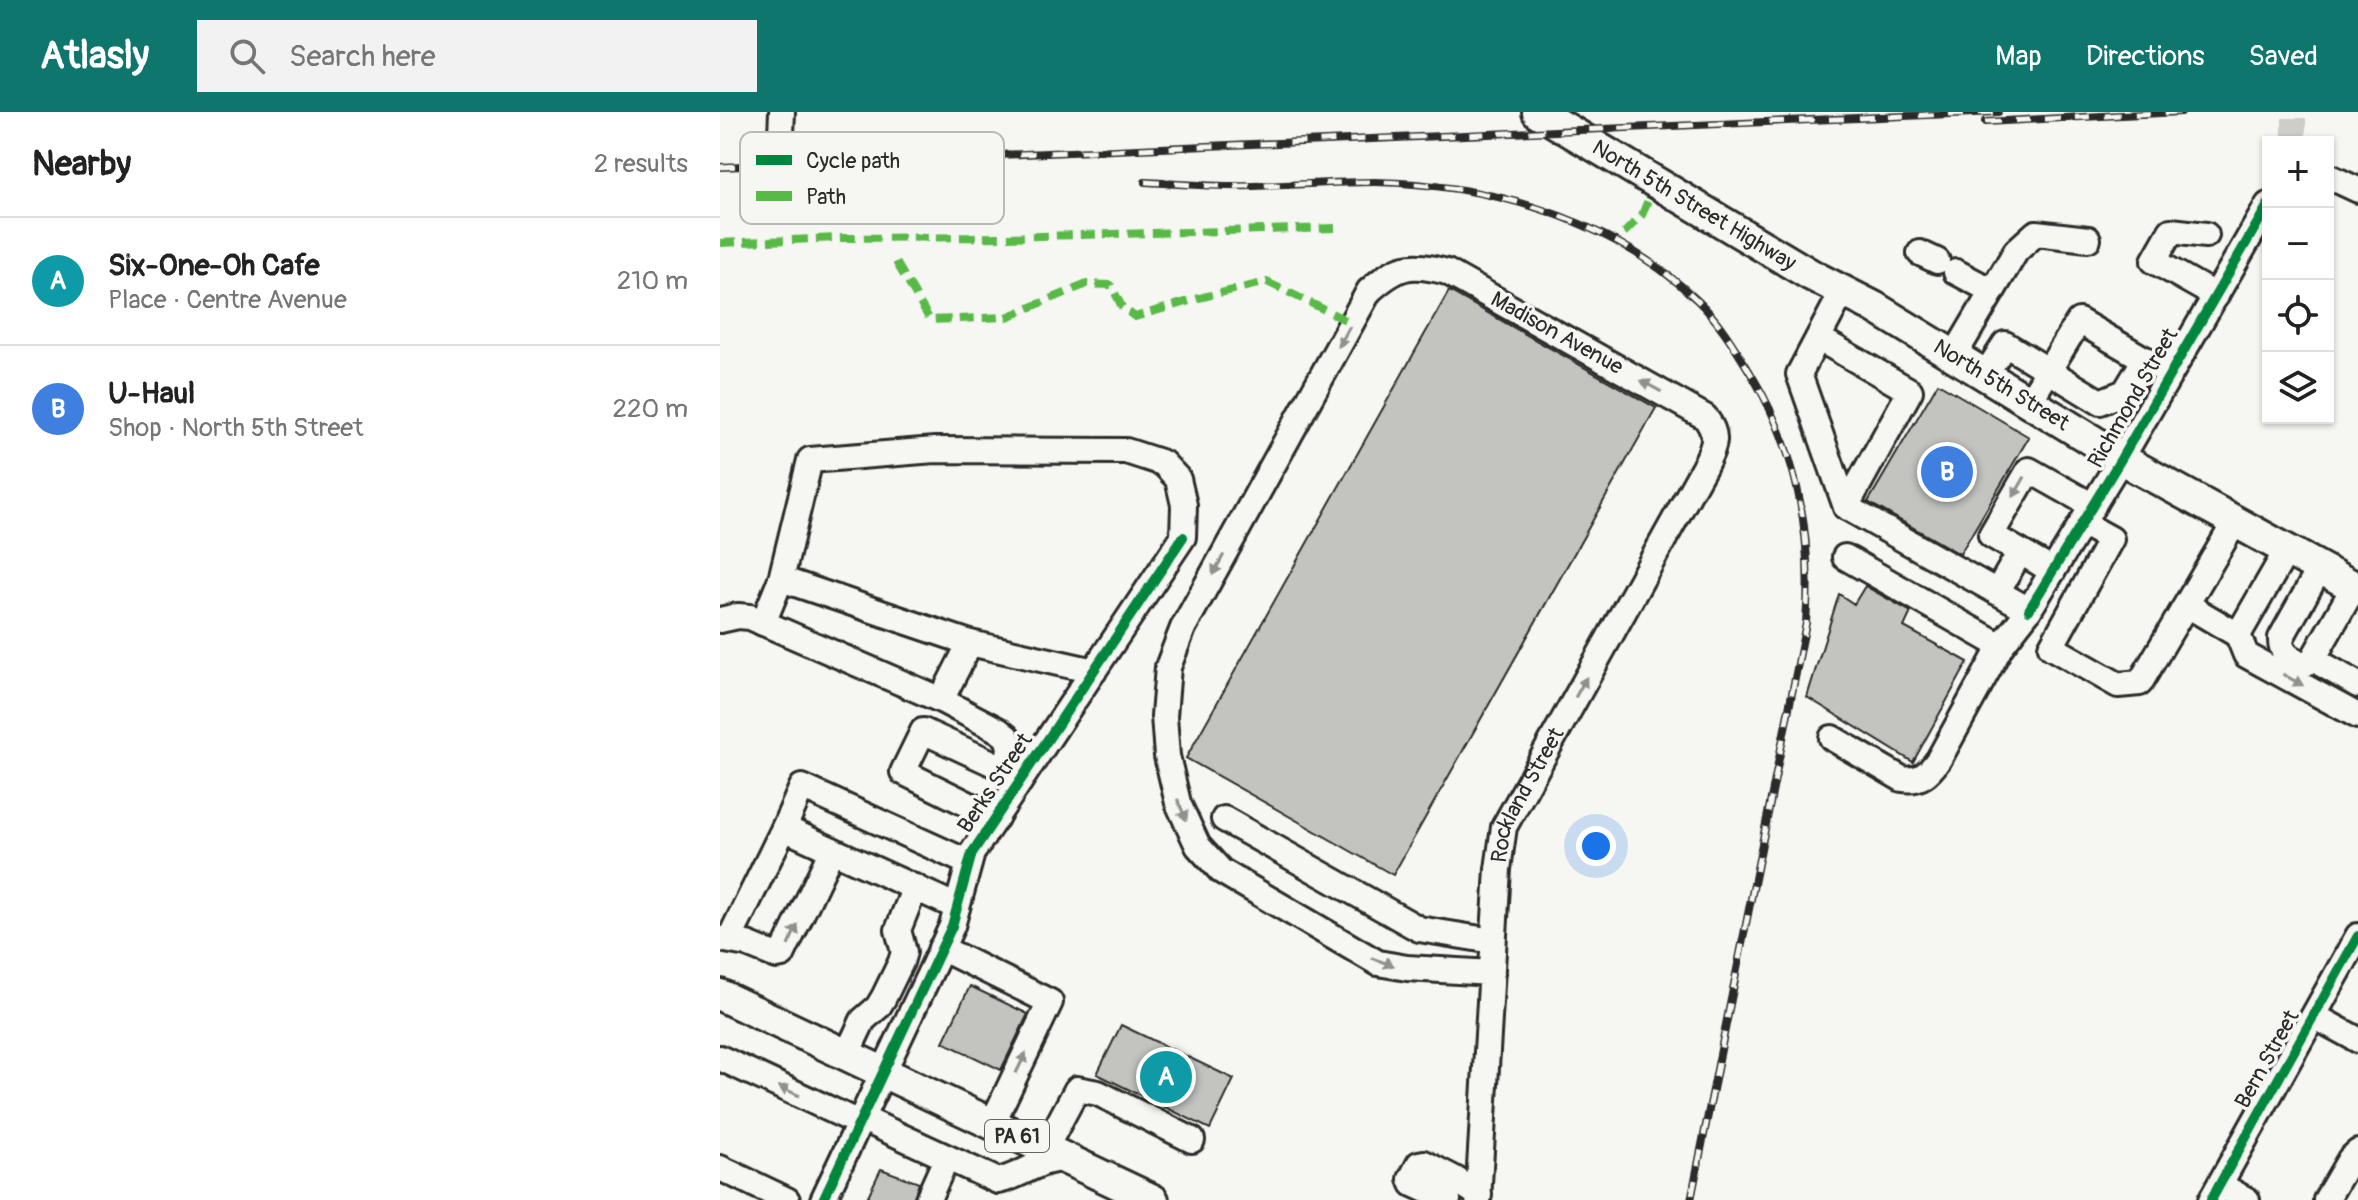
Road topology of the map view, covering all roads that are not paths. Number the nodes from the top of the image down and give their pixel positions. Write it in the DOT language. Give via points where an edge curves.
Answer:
graph roads {
  1 [pos="1538,112"];
  2 [pos="2334,179"];
  3 [pos="2358,190"];
  4 [pos="2266,208"];
  5 [pos="2206,235"];
  6 [pos="2088,239"];
  7 [pos="1938,262"];
  8 [pos="1811,275"];
  9 [pos="1843,291"];
  10 [pos="1992,291"];
  11 [pos="2216,296"];
  12 [pos="1818,338"];
  13 [pos="1954,356"];
  14 [pos="2145,359"];
  15 [pos="2048,371"];
  16 [pos="2171,374"];
  17 [pos="1985,375"];
  18 [pos="2086,394"];
  19 [pos="2029,402"];
  20 [pos="2067,425"];
  21 [pos="1715,430"];
  22 [pos="2121,459"];
  23 [pos="1846,507"];
  24 [pos="2088,514"];
  25 [pos="2235,522"];
  26 [pos="2287,550"];
  27 [pos="2020,552"];
  28 [pos="1845,557"];
  29 [pos="2320,568"];
  30 [pos="2053,571"];
  31 [pos="781,579"];
  32 [pos="2356,588"];
  33 [pos="1997,592"];
  34 [pos="2187,605"];
  35 [pos="2029,610"];
  36 [pos="720,620"];
  37 [pos="763,623"];
  38 [pos="2238,635"];
  39 [pos="970,643"];
  40 [pos="2001,646"];
  41 [pos="2313,659"];
  42 [pos="1094,671"];
  43 [pos="2358,685"];
  44 [pos="941,700"];
  45 [pos="2358,716"];
  46 [pos="1832,738"];
  47 [pos="1014,776"];
  48 [pos="996,818"];
  49 [pos="1224,819"];
  50 [pos="784,828"];
  51 [pos="832,850"];
  52 [pos="969,863"];
  53 [pos="915,887"];
  54 [pos="957,907"];
  55 [pos="2358,936"];
  56 [pos="725,939"];
  57 [pos="1493,941"];
  58 [pos="941,948"];
  59 [pos="1492,973"];
  60 [pos="720,995"];
  61 [pos="878,1007"];
  62 [pos="2314,1016"];
  63 [pos="907,1020"];
  64 [pos="2358,1040"];
  65 [pos="846,1056"];
  66 [pos="720,1058"];
  67 [pos="882,1073"];
  68 [pos="860,1121"];
  69 [pos="992,1124"];
  70 [pos="1192,1140"];
  71 [pos="2358,1152"];
  72 [pos="1056,1154"];
  73 [pos="946,1159"];
  74 [pos="720,1168"];
  75 [pos="984,1189"];
  76 [pos="2216,1192"];
  77 [pos="1478,1198"];
  78 [pos="928,1199"];
  79 [pos="787,1200"];
  80 [pos="823,1200"];
  81 [pos="1153,1200"];
  82 [pos="1448,1200"];
  83 [pos="2247,1200"];
  84 [pos="2326,1200"];
  1 -- 8 [label="main road, North 5th Street Highway"];
  2 -- 3 [label="street"];
  4 -- 11 [label="street, Richmond Street"];
  5 -- 11 [label="street" via="2171,231 2154,261"];
  6 -- 10 [label="street" via="2036,233 2016,251"];
  7 -- 10 [label="street"];
  8 -- 9 [label="main road, North 5th Street"];
  9 -- 12 [label="street"];
  9 -- 13 [label="main road, North 5th Street"];
  10 -- 13 [label="street"];
  11 -- 16 [label="street, Richmond Street"];
  12 -- 23 [label="street" via="1799,374"];
  12 -- 23 [label="street" via="1910,391"];
  13 -- 17 [label="main road, North 5th Street"];
  14 -- 15 [label="street" via="2079,321"];
  14 -- 16 [label="street"];
  14 -- 18 [label="street" via="2125,392 2100,402"];
  15 -- 17 [label="street" via="2005,344"];
  15 -- 18 [label="street"];
  15 -- 19 [label="street"];
  16 -- 22 [label="street, Richmond Street"];
  17 -- 19 [label="main road, North 5th Street"];
  18 -- 20 [label="street"];
  19 -- 20 [label="main road, North 5th Street"];
  20 -- 22 [label="main road, North 5th Street"];
  57 -- 21 [label="street, Rockland Street, one-way" via="1504,827 1704,467"];
  21 -- 59 [label="street, Madison Avenue, one-way" via="1705,417 1447,272 1420,265 1388,274 1369,291 1183,628 1168,667 1164,716 1178,803 1198,846 1221,871 1378,963"];
  22 -- 24 [label="street, Richmond Street"];
  22 -- 25 [label="main road, North 5th Street"];
  23 -- 33 [label="street"];
  24 -- 27 [label="street, one-way" via="2059,487 2029,470 1991,535"];
  24 -- 30 [label="street, Richmond Street"];
  24 -- 34 [label="street" via="2111,539 2051,647 2118,685 2140,683"];
  25 -- 26 [label="main road, North 5th Street"];
  25 -- 34 [label="street"];
  26 -- 29 [label="main road, North 5th Street"];
  26 -- 38 [label="street"];
  27 -- 30 [label="street"];
  27 -- 33 [label="street"];
  28 -- 40 [label="street"];
  29 -- 32 [label="main road, North 5th Street"];
  29 -- 41 [label="street" via="2280,647 2303,665"];
  30 -- 35 [label="street, Richmond Street"];
  31 -- 37 [label="street"];
  31 -- 39 [label="street"];
  31 -- 42 [label="street, Berks Street" via="810,460 935,450 1126,451 1163,463 1178,479 1183,537"];
  32 -- 41 [label="street"];
  33 -- 35 [label="street"];
  34 -- 38 [label="street"];
  35 -- 40 [label="street, Richmond Street"];
  36 -- 37 [label="street" via="738,616"];
  37 -- 44 [label="street"];
  38 -- 45 [label="street, one-way" via="2246,655"];
  39 -- 42 [label="street"];
  39 -- 44 [label="street"];
  40 -- 46 [label="street, Richmond Street" via="1928,774 1902,779"];
  41 -- 43 [label="street"];
  42 -- 47 [label="street, Berks Street"];
  44 -- 47 [label="street" via="1007,737"];
  47 -- 48 [label="street, Berks Street"];
  47 -- 48 [label="street" via="923,731 903,772"];
  48 -- 52 [label="street, Berks Street"];
  49 -- 57 [label="street" via="1419,929"];
  50 -- 51 [label="street"];
  50 -- 52 [label="street" via="802,787"];
  50 -- 56 [label="street"];
  51 -- 53 [label="street"];
  56 -- 51 [label="street, one-way" via="782,955"];
  52 -- 54 [label="street, Berks Street"];
  53 -- 54 [label="street"];
  53 -- 61 [label="street" via="898,930 904,952"];
  54 -- 58 [label="street, Berks Street"];
  55 -- 62 [label="street, Bern Street"];
  57 -- 59 [label="street, Rockland Street"];
  58 -- 63 [label="street, Berks Street"];
  69 -- 58 [label="street, one-way" via="1050,1002"];
  59 -- 77 [label="street, Rockland Street"];
  60 -- 65 [label="main road, PA 61"];
  61 -- 63 [label="street"];
  61 -- 65 [label="street" via="863,1020"];
  62 -- 64 [label="street"];
  62 -- 76 [label="street, Bern Street"];
  63 -- 67 [label="street, Berks Street"];
  65 -- 67 [label="main road, PA 61"];
  68 -- 66 [label="street, one-way"];
  67 -- 68 [label="street, Berks Street"];
  67 -- 69 [label="main road, PA 61"];
  68 -- 73 [label="street"];
  68 -- 80 [label="street, Berks Street"];
  69 -- 72 [label="main road, PA 61"];
  70 -- 72 [label="street" via="1098,1093 1077,1089"];
  71 -- 84 [label="street"];
  72 -- 75 [label="street"];
  72 -- 81 [label="main road, PA 61"];
  73 -- 75 [label="street"];
  73 -- 78 [label="street"];
  74 -- 79 [label="street"];
  76 -- 83 [label="street"];
  77 -- 82 [label="street" via="1455,1179 1419,1164 1413,1184"];
}
